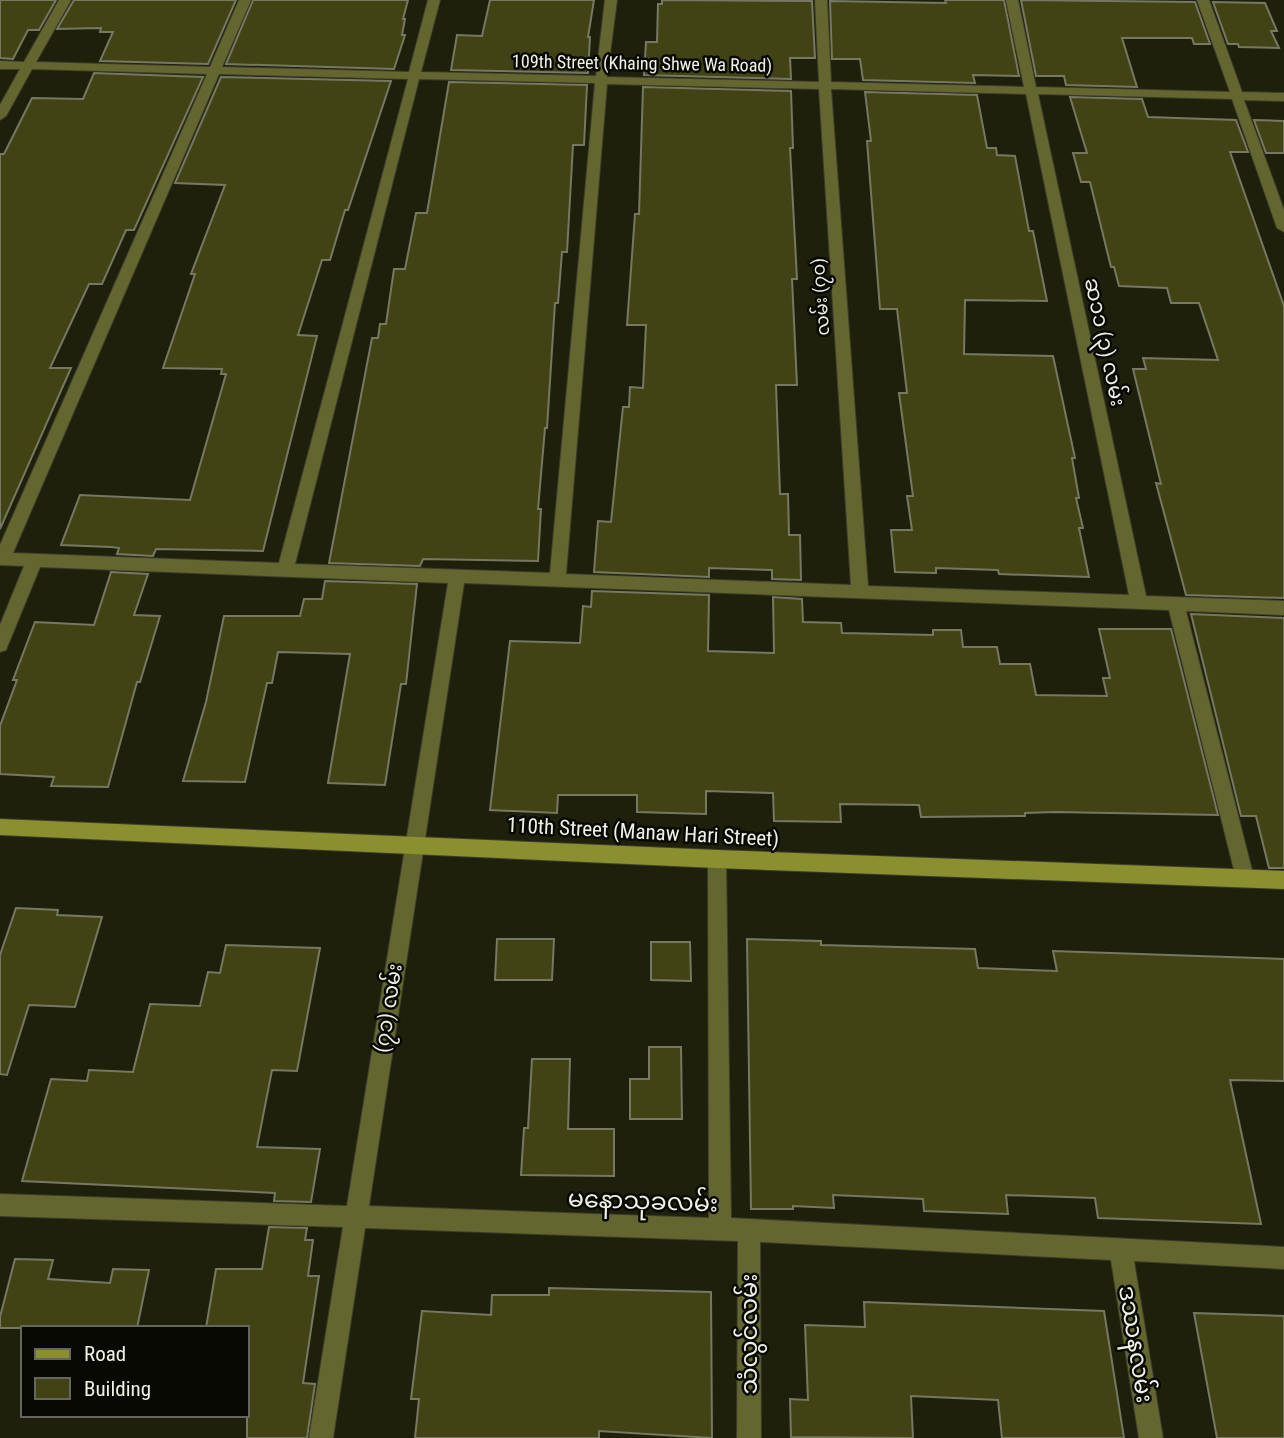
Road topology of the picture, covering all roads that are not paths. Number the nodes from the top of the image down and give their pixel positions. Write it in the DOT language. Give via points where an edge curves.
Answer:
graph roads {
  1 [pos="65,0"];
  2 [pos="246,0"];
  3 [pos="434,0"];
  4 [pos="611,0"];
  5 [pos="821,0"];
  6 [pos="1012,0"];
  7 [pos="1203,0"];
  8 [pos="0,65"];
  9 [pos="29,65"];
  10 [pos="217,70"];
  11 [pos="415,75"];
  12 [pos="601,80"];
  13 [pos="825,85"];
  14 [pos="1030,90"];
  15 [pos="1239,95"];
  16 [pos="1284,97"];
  17 [pos="0,116"];
  18 [pos="1284,228"];
  19 [pos="1,559"];
  20 [pos="35,560"];
  21 [pos="285,571"];
  22 [pos="457,578"];
  23 [pos="557,581"];
  24 [pos="860,592"];
  25 [pos="1139,602"];
  26 [pos="1176,604"];
  27 [pos="1284,608"];
  28 [pos="0,645"];
  29 [pos="0,827"];
  30 [pos="414,845"];
  31 [pos="717,859"];
  32 [pos="1245,878"];
  33 [pos="1284,880"];
  34 [pos="0,1205"];
  35 [pos="355,1219"];
  36 [pos="720,1230"];
  37 [pos="749,1230"];
  38 [pos="1121,1251"];
  39 [pos="1284,1258"];
  40 [pos="321,1438"];
  41 [pos="749,1438"];
  42 [pos="1151,1438"];
  1 -- 9 [label="street"];
  2 -- 10 [label="street"];
  3 -- 11 [label="street"];
  4 -- 12 [label="street"];
  5 -- 13 [label="street, လမ်း (၇၀)"];
  6 -- 14 [label="street, ဆ၁၁ (၃) လမ်း"];
  7 -- 15 [label="street"];
  8 -- 9 [label="street, 109th Street (Khaing Shwe Wa Road)"];
  9 -- 10 [label="street, 109th Street (Khaing Shwe Wa Road)"];
  9 -- 17 [label="street"];
  10 -- 11 [label="street, 109th Street (Khaing Shwe Wa Road)"];
  10 -- 19 [label="street"];
  11 -- 12 [label="street, 109th Street (Khaing Shwe Wa Road)"];
  11 -- 21 [label="street"];
  12 -- 13 [label="street, 109th Street (Khaing Shwe Wa Road)"];
  12 -- 23 [label="street"];
  13 -- 14 [label="street, 109th Street (Khaing Shwe Wa Road)"];
  13 -- 24 [label="street, လမ်း (၇၀)"];
  14 -- 15 [label="street, 109th Street (Khaing Shwe Wa Road)"];
  14 -- 25 [label="street, ဆ၁၁ (၃) လမ်း"];
  15 -- 16 [label="street, 109th Street (Khaing Shwe Wa Road)"];
  15 -- 18 [label="street"];
  19 -- 20 [label="street"];
  20 -- 21 [label="street"];
  20 -- 28 [label="street"];
  21 -- 22 [label="street"];
  22 -- 23 [label="street"];
  22 -- 30 [label="street, (၇၁) လမ်း"];
  23 -- 24 [label="street"];
  24 -- 25 [label="street"];
  25 -- 26 [label="street"];
  26 -- 27 [label="street"];
  26 -- 32 [label="street"];
  29 -- 30 [label="main road, 110th Street (Manaw Hari Street)"];
  30 -- 31 [label="main road, 110th Street (Manaw Hari Street)"];
  30 -- 35 [label="street, (၇၁) လမ်း"];
  31 -- 32 [label="main road, 110th Street (Manaw Hari Street)"];
  31 -- 36 [label="street"];
  32 -- 33 [label="main road, 110th Street (Manaw Hari Street)"];
  34 -- 35 [label="street, မနောသုခလမ်း"];
  35 -- 36 [label="street, မနောသုခလမ်း"];
  35 -- 40 [label="street, (၇၁) လမ်း"];
  36 -- 37 [label="street, မနောသုခလမ်း"];
  37 -- 38 [label="street, မနောသုခလမ်း"];
  37 -- 41 [label="street, သံလွင်လမ်း"];
  38 -- 39 [label="street, မနောသုခလမ်း"];
  38 -- 42 [label="street, ဒဿနလမ်း"];
}
